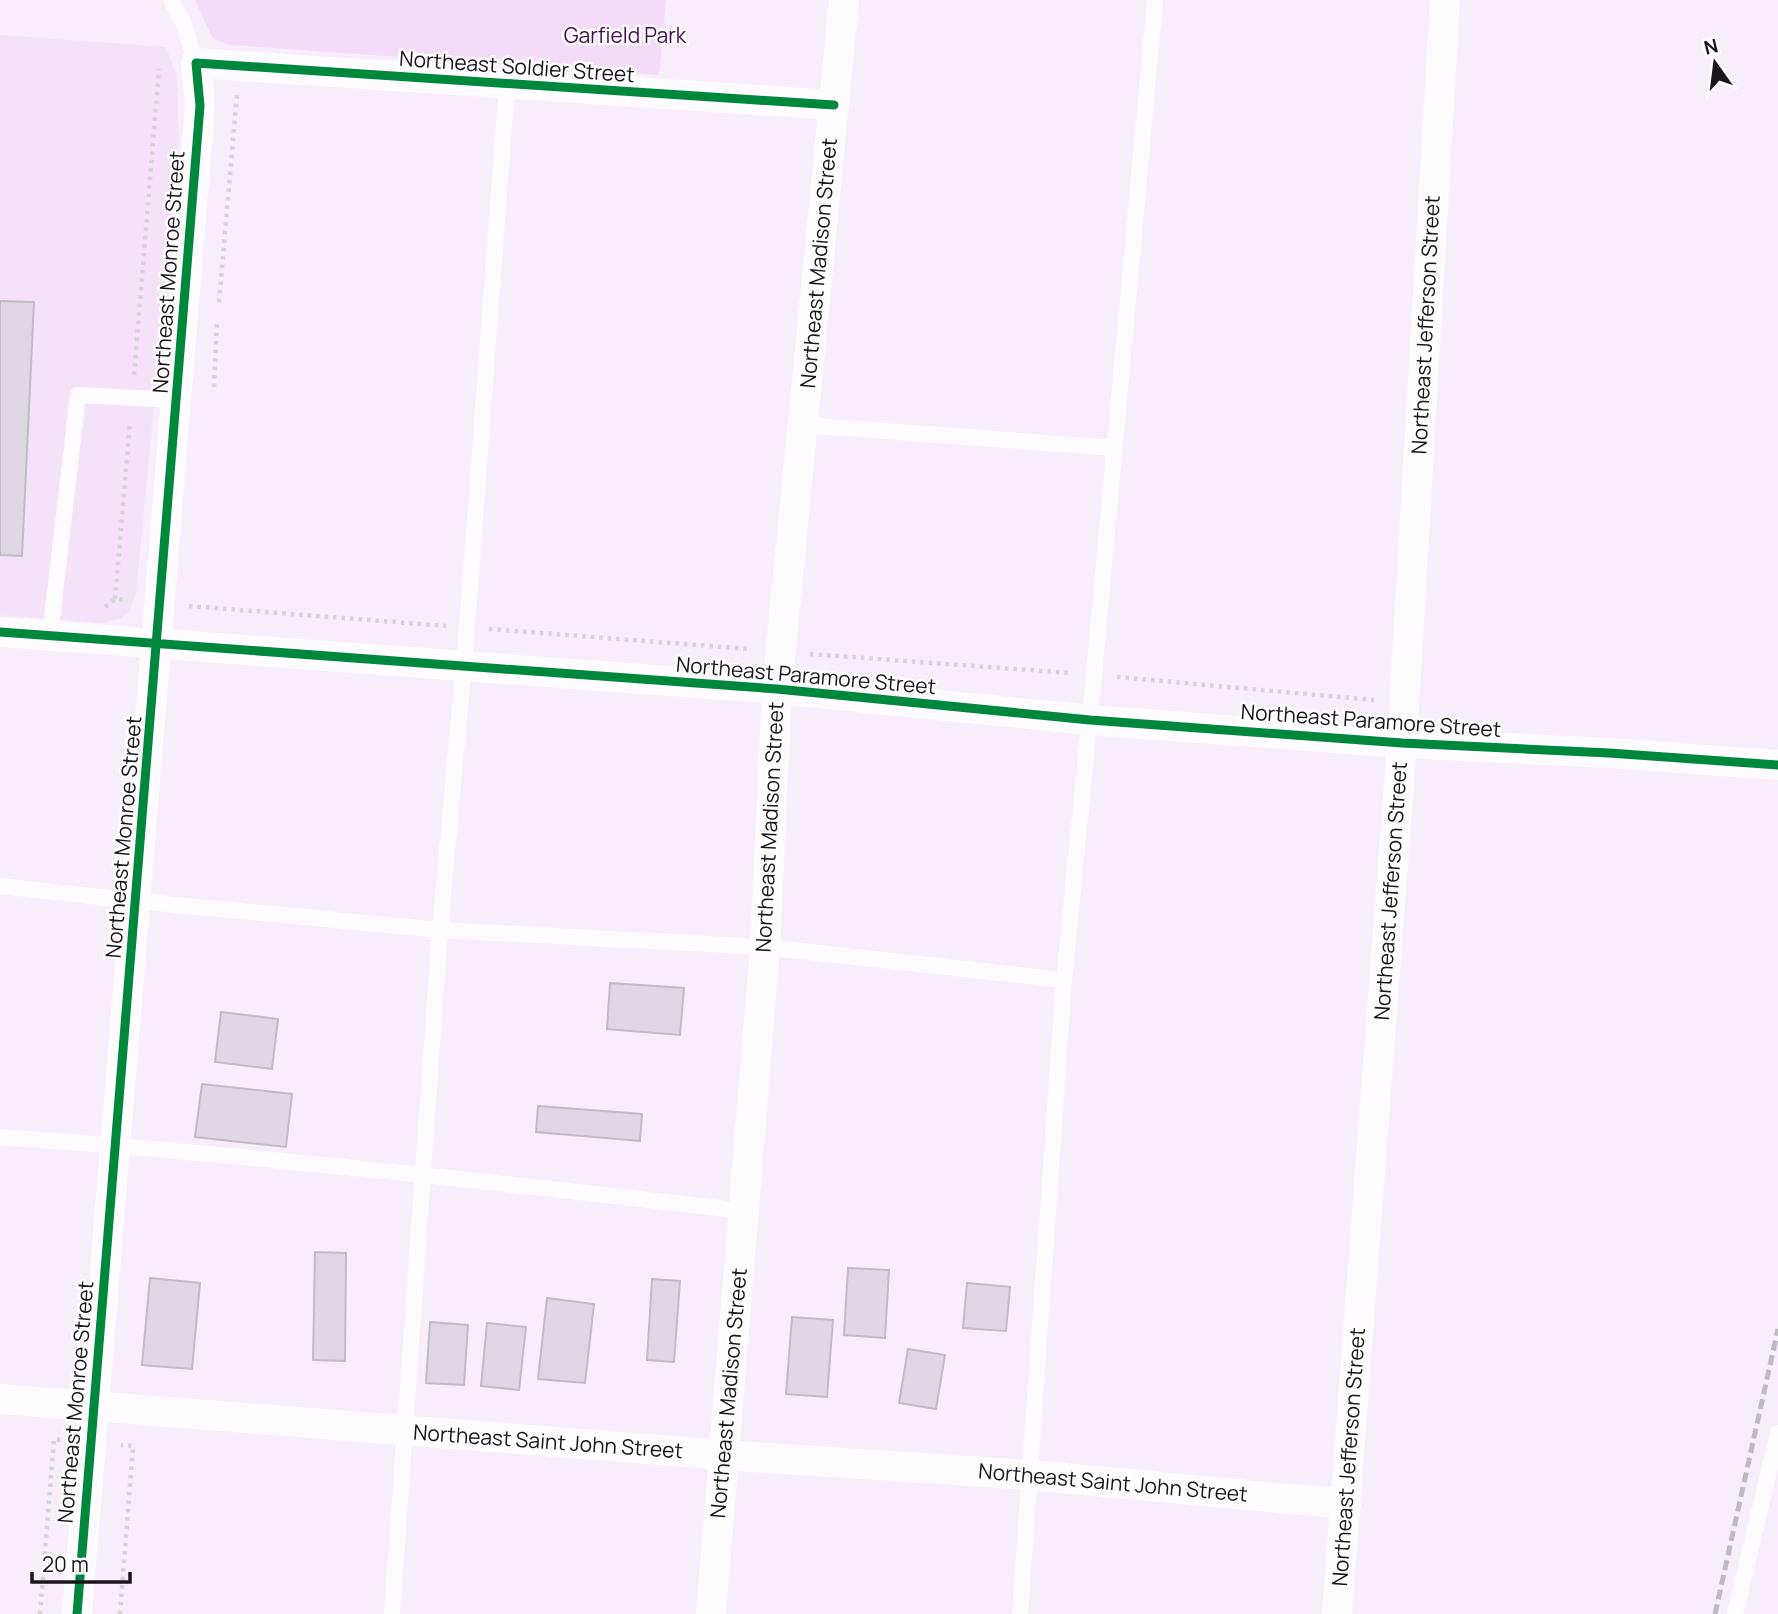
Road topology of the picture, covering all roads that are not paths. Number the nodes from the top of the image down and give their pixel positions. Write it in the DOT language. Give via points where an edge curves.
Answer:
graph roads {
  1 [pos="171,0"];
  2 [pos="844,0"];
  3 [pos="1155,0"];
  4 [pos="1445,0"];
  5 [pos="196,63"];
  6 [pos="507,83"];
  7 [pos="834,105"];
  8 [pos="176,400"];
  9 [pos="804,425"];
  10 [pos="1114,448"];
  11 [pos="52,622"];
  12 [pos="0,632"];
  13 [pos="157,644"];
  14 [pos="462,667"];
  15 [pos="777,689"];
  16 [pos="1090,720"];
  17 [pos="1402,743"];
  18 [pos="1778,765"];
  19 [pos="0,886"];
  20 [pos="136,901"];
  21 [pos="440,930"];
  22 [pos="765,947"];
  23 [pos="1063,980"];
  24 [pos="0,1137"];
  25 [pos="116,1145"];
  26 [pos="424,1174"];
  27 [pos="744,1211"];
  28 [pos="0,1399"];
  29 [pos="93,1406"];
  30 [pos="407,1431"];
  31 [pos="1778,1433"];
  32 [pos="724,1455"];
  33 [pos="1030,1475"];
  34 [pos="1346,1504"];
  35 [pos="77,1614"];
  36 [pos="393,1614"];
  37 [pos="711,1614"];
  38 [pos="1020,1614"];
  39 [pos="1337,1614"];
  40 [pos="1735,1614"];
  1 -- 5 [label="lane"];
  2 -- 7 [label="street, Northeast Madison Street"];
  3 -- 10 [label="lane"];
  4 -- 17 [label="street, Northeast Jefferson Street"];
  5 -- 6 [label="street, Northeast Soldier Street"];
  5 -- 8 [label="street, Northeast Monroe Street" via="200,106"];
  6 -- 7 [label="street, Northeast Soldier Street"];
  6 -- 14 [label="lane"];
  7 -- 9 [label="street, Northeast Madison Street"];
  8 -- 11 [label="lane" via="78,395"];
  8 -- 13 [label="street, Northeast Monroe Street"];
  9 -- 10 [label="lane"];
  9 -- 15 [label="street, Northeast Madison Street"];
  10 -- 16 [label="lane"];
  11 -- 12 [label="street, Northeast Paramore Street"];
  11 -- 13 [label="street, Northeast Paramore Street"];
  13 -- 14 [label="street, Northeast Paramore Street"];
  13 -- 20 [label="street, Northeast Monroe Street"];
  14 -- 15 [label="street, Northeast Paramore Street"];
  14 -- 21 [label="lane"];
  15 -- 16 [label="street, Northeast Paramore Street"];
  15 -- 22 [label="street, Northeast Madison Street"];
  16 -- 17 [label="street, Northeast Paramore Street"];
  16 -- 23 [label="lane"];
  17 -- 18 [label="street, Northeast Paramore Street"];
  17 -- 34 [label="street, Northeast Jefferson Street"];
  19 -- 20 [label="lane"];
  20 -- 21 [label="lane"];
  20 -- 25 [label="street, Northeast Monroe Street"];
  21 -- 22 [label="lane"];
  21 -- 26 [label="lane"];
  22 -- 23 [label="lane"];
  22 -- 27 [label="street, Northeast Madison Street"];
  23 -- 33 [label="lane"];
  24 -- 25 [label="lane"];
  25 -- 26 [label="lane"];
  25 -- 29 [label="street, Northeast Monroe Street"];
  26 -- 27 [label="lane"];
  26 -- 30 [label="lane"];
  27 -- 32 [label="street, Northeast Madison Street"];
  28 -- 29 [label="street, Northeast Saint John Street"];
  29 -- 30 [label="street, Northeast Saint John Street"];
  29 -- 35 [label="street, Northeast Monroe Street"];
  30 -- 32 [label="street, Northeast Saint John Street"];
  30 -- 36 [label="lane"];
  31 -- 40 [label="lane"];
  32 -- 33 [label="street, Northeast Saint John Street"];
  32 -- 37 [label="street, Northeast Madison Street"];
  33 -- 34 [label="street, Northeast Saint John Street"];
  33 -- 38 [label="lane"];
  34 -- 39 [label="street, Northeast Jefferson Street"];
}
